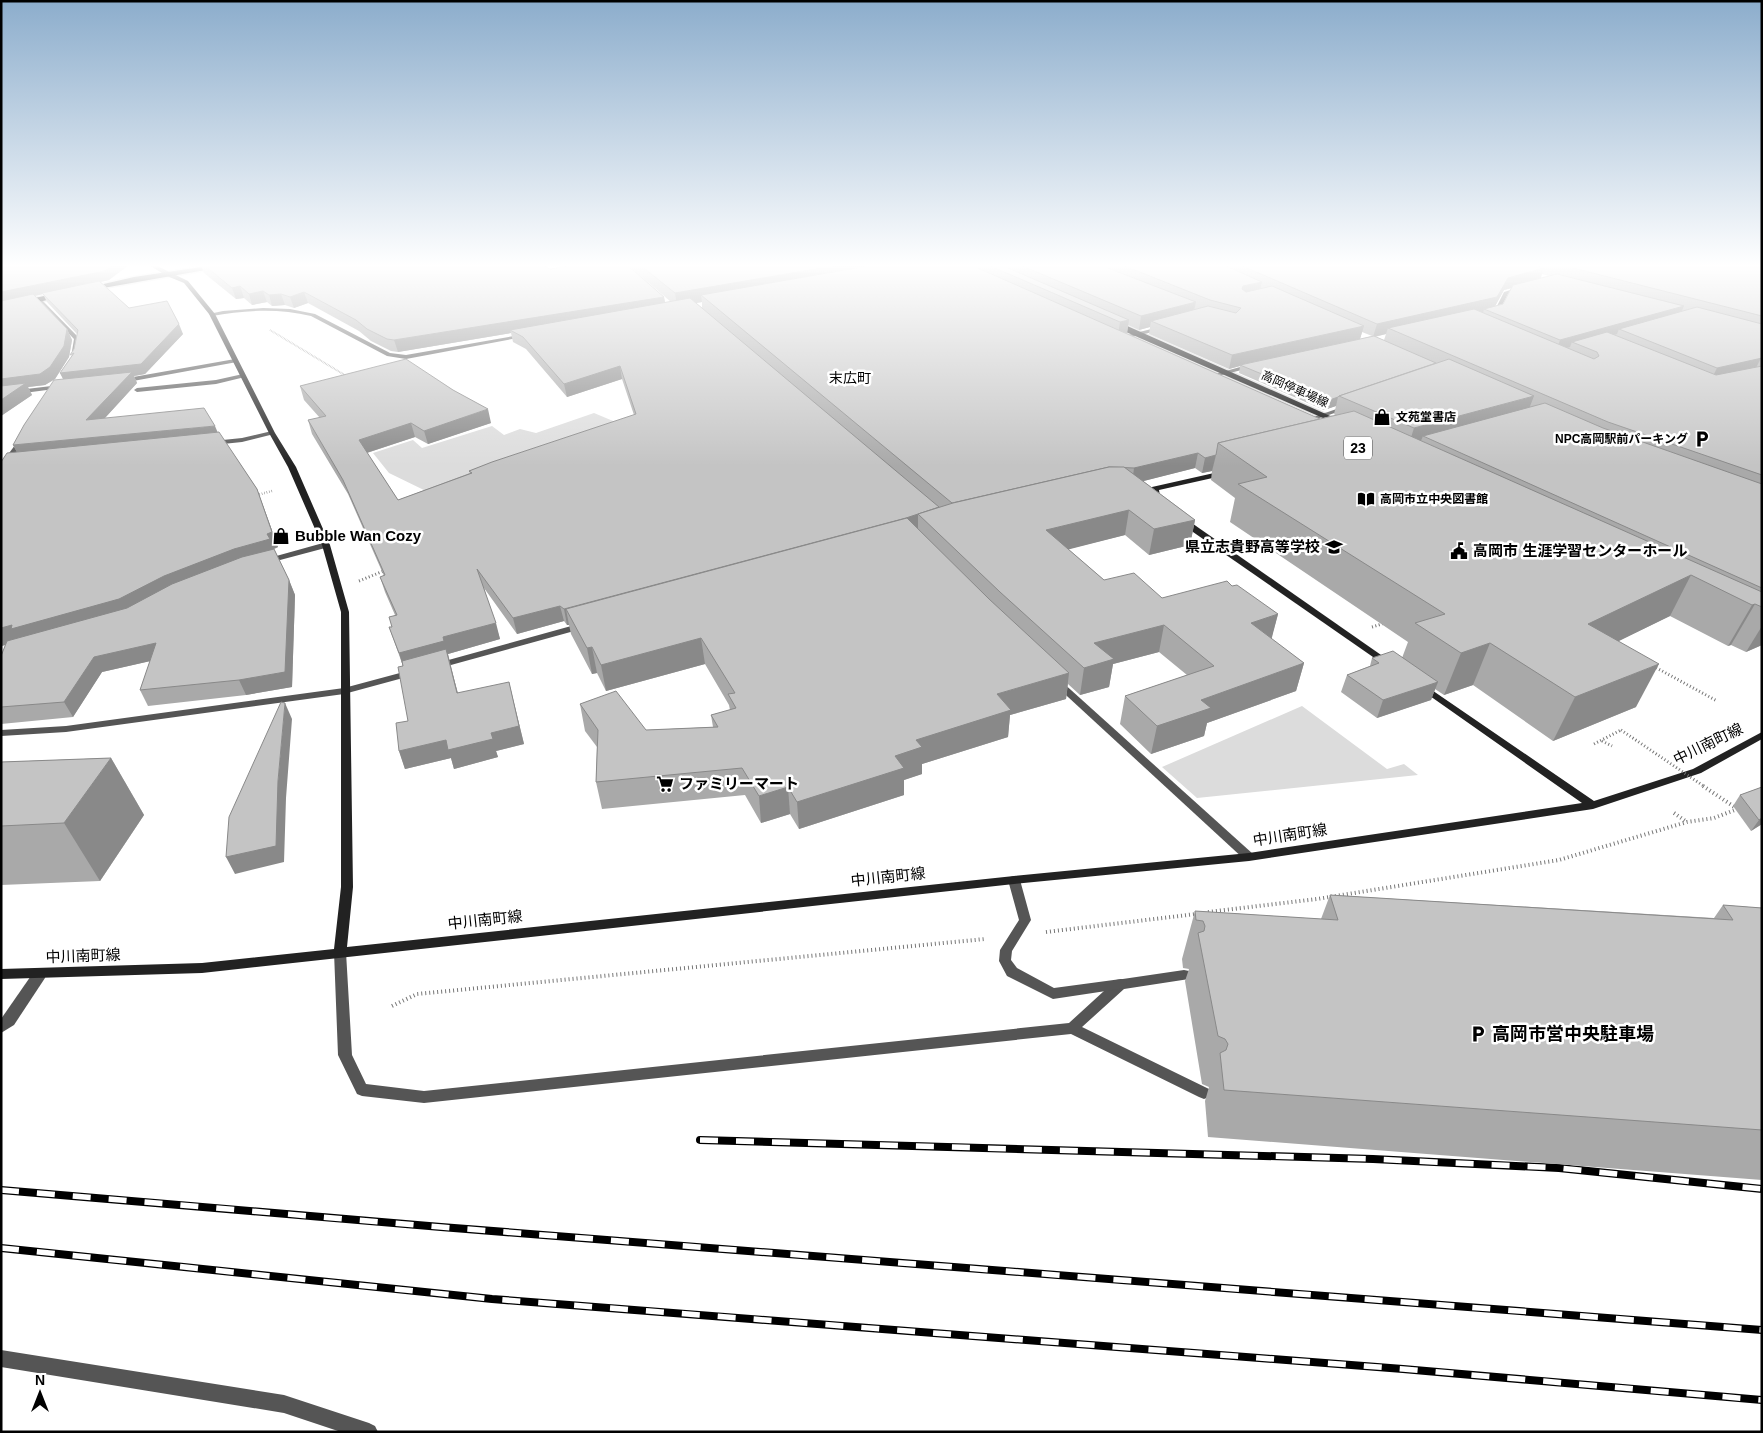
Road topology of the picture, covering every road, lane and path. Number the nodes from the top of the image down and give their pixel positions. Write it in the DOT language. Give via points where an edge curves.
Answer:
graph roads {
  1 [pos="70,332"];
  2 [pos="221,332"];
  3 [pos="272,332"];
  4 [pos="345,332"];
  5 [pos="1133,332"];
  6 [pos="1146,332"];
  7 [pos="1138,334"];
  8 [pos="531,335"];
  9 [pos="1110,337"];
  10 [pos="1130,346"];
  11 [pos="74,358"];
  12 [pos="235,361"];
  13 [pos="1258,365"];
  14 [pos="1226,372"];
  15 [pos="243,376"];
  16 [pos="1200,377"];
  17 [pos="61,380"];
  18 [pos="355,381"];
  19 [pos="113,382"];
  20 [pos="1221,386"];
  21 [pos="66,387"];
  22 [pos="56,388"];
  23 [pos="137,390"];
  24 [pos="1,394"];
  25 [pos="51,395"];
  26 [pos="1356,404"];
  27 [pos="1324,415"];
  28 [pos="1297,420"];
  29 [pos="1348,426"];
  30 [pos="1318,430"];
  31 [pos="272,433"];
  32 [pos="26,434"];
  33 [pos="203,444"];
  34 [pos="15,463"];
  35 [pos="3,467"];
  36 [pos="1232,471"];
  37 [pos="1145,488"];
  38 [pos="1155,489"];
  39 [pos="272,491"];
  40 [pos="253,495"];
  41 [pos="326,545"];
  42 [pos="252,566"];
  43 [pos="393,566"];
  44 [pos="338,590"];
  45 [pos="1394,620"];
  46 [pos="593,623"];
  47 [pos="1348,636"];
  48 [pos="1649,664"];
  49 [pos="430,667"];
  50 [pos="1395,668"];
  51 [pos="421,670"];
  52 [pos="1051,677"];
  53 [pos="1411,679"];
  54 [pos="344,691"];
  55 [pos="1717,702"];
  56 [pos="1,733"];
  57 [pos="1762,735"];
  58 [pos="1612,746"];
  59 [pos="1593,805"];
  60 [pos="1745,806"];
  61 [pos="1674,813"];
  62 [pos="1744,814"];
  63 [pos="1688,822"];
  64 [pos="1249,857"];
  65 [pos="1014,880"];
  66 [pos="1015,936"];
  67 [pos="340,952"];
  68 [pos="1,974"];
  69 [pos="40,974"];
  70 [pos="1184,975"];
  71 [pos="1121,984"];
  72 [pos="392,1006"];
  73 [pos="1,1027"];
  74 [pos="1072,1028"];
  75 [pos="1204,1093"];
  76 [pos="1,1358"];
  77 [pos="369,1432"];
  1 -- 11 [label="street" via="77,339"];
  2 -- 12 [label="street"];
  3 -- 18 [label="path"];
  4 -- 8 [label="street" via="397,357"];
  5 -- 7 [label="main road, 高岡停車場線 / 23"];
  6 -- 7 [label="street"];
  7 -- 9 [label="street"];
  7 -- 14 [label="main road, 高岡停車場線 / 23"];
  9 -- 10 [label="main road"];
  12 -- 15 [label="street"];
  12 -- 19 [label="street"];
  13 -- 14 [label="street"];
  14 -- 16 [label="street"];
  14 -- 27 [label="main road, 高岡停車場線 / 23"];
  15 -- 23 [label="street"];
  15 -- 31 [label="street"];
  16 -- 20 [label="main road"];
  17 -- 22 [label="street"];
  21 -- 22 [label="street"];
  22 -- 24 [label="street"];
  22 -- 25 [label="street"];
  26 -- 27 [label="street"];
  27 -- 28 [label="street"];
  27 -- 29 [label="main road, 高岡停車場線 / 23"];
  28 -- 30 [label="main road, 高岡停車場線"];
  31 -- 33 [label="street"];
  31 -- 41 [label="street" via="292,467"];
  32 -- 35 [label="street"];
  34 -- 35 [label="street"];
  36 -- 38 [label="street"];
  37 -- 38 [label="street"];
  38 -- 47 [label="street" via="1155,502"];
  39 -- 40 [label="path"];
  41 -- 42 [label="street"];
  41 -- 44 [label="street"];
  43 -- 44 [label="path"];
  44 -- 54 [label="street" via="345,612"];
  45 -- 47 [label="path"];
  46 -- 49 [label="street"];
  47 -- 50 [label="street"];
  48 -- 55 [label="path"];
  51 -- 54 [label="street"];
  52 -- 64 [label="street"];
  53 -- 59 [label="street"];
  54 -- 56 [label="street" via="66,729"];
  54 -- 67 [label="street" via="347,887"];
  57 -- 59 [label="street, 中川南町線" via="1697,771"];
  58 -- 62 [label="path, bridge" via="1604,740 1594,744 1621,730"];
  59 -- 64 [label="street, 中川南町線"];
  60 -- 63 [label="path" via="1714,818"];
  61 -- 63 [label="path"];
  63 -- 66 [label="path" via="1559,860 1317,899"];
  64 -- 65 [label="street, 中川南町線"];
  65 -- 66 [label="street" via="1025,920"];
  65 -- 67 [label="street, 中川南町線"];
  66 -- 71 [label="street" via="1006,950 1004,961 1012,972 1053,994"];
  66 -- 72 [label="path" via="418,994"];
  67 -- 69 [label="street, 中川南町線" via="202,968"];
  67 -- 74 [label="street" via="345,1055 362,1090 415,1096"];
  68 -- 69 [label="street, 中川南町線"];
  69 -- 73 [label="street" via="9,1021"];
  70 -- 71 [label="street"];
  71 -- 74 [label="street"];
  74 -- 75 [label="street"];
  76 -- 77 [label="street" via="284,1404"];
}
